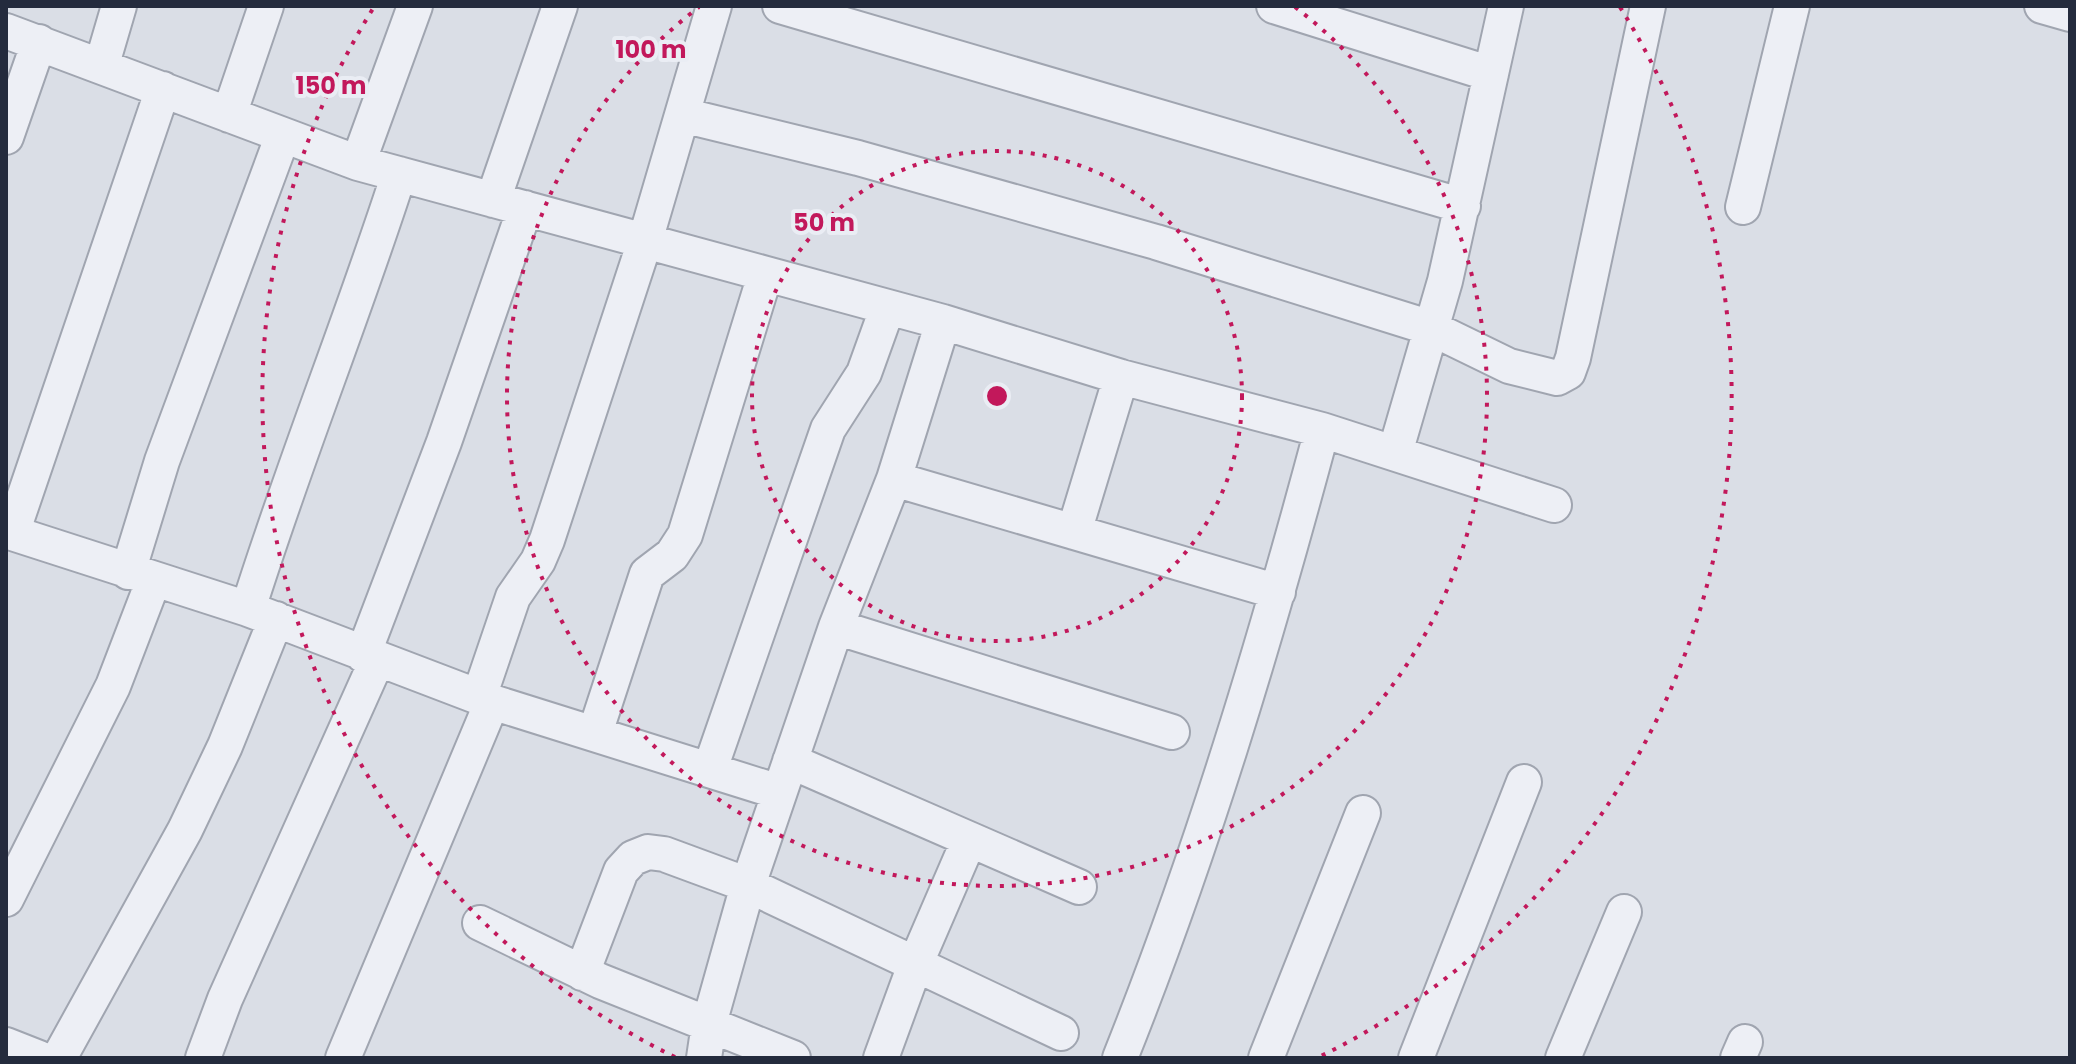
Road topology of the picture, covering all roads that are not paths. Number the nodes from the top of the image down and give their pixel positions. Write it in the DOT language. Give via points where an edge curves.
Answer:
graph roads {
  1 [pos="119,6"];
  2 [pos="266,6"];
  3 [pos="415,6"];
  4 [pos="560,6"];
  5 [pos="714,6"];
  6 [pos="780,6"];
  7 [pos="1274,6"];
  8 [pos="1506,6"];
  9 [pos="1648,6"];
  10 [pos="1792,6"];
  11 [pos="2042,6"];
  12 [pos="2070,14"];
  13 [pos="6,31"];
  14 [pos="39,42"];
  15 [pos="102,64"];
  16 [pos="1491,74"];
  17 [pos="163,89"];
  18 [pos="229,115"];
  19 [pos="682,115"];
  20 [pos="283,135"];
  21 [pos="6,137"];
  22 [pos="358,163"];
  23 [pos="399,174"];
  24 [pos="509,204"];
  25 [pos="1463,206"];
  26 [pos="1743,207"];
  27 [pos="645,241"];
  28 [pos="765,275"];
  29 [pos="887,309"];
  30 [pos="943,322"];
  31 [pos="1431,328"];
  32 [pos="1121,377"];
  33 [pos="1322,430"];
  34 [pos="1395,453"];
  35 [pos="894,479"];
  36 [pos="1554,505"];
  37 [pos="9,532"];
  38 [pos="1074,532"];
  39 [pos="141,575"];
  40 [pos="1278,592"];
  41 [pos="262,614"];
  42 [pos="836,627"];
  43 [pos="370,658"];
  44 [pos="485,700"];
  45 [pos="1172,732"];
  46 [pos="595,733"];
  47 [pos="710,769"];
  48 [pos="785,776"];
  49 [pos="1524,782"];
  50 [pos="1363,813"];
  51 [pos="969,840"];
  52 [pos="748,885"];
  53 [pos="1079,887"];
  54 [pos="6,899"];
  55 [pos="1624,912"];
  56 [pos="480,923"];
  57 [pos="915,965"];
  58 [pos="582,973"];
  59 [pos="709,1024"];
  60 [pos="1061,1033"];
  61 [pos="6,1045"];
  62 [pos="39,1058"];
  63 [pos="59,1058"];
  64 [pos="203,1058"];
  65 [pos="343,1058"];
  66 [pos="704,1058"];
  67 [pos="793,1058"];
  68 [pos="881,1058"];
  69 [pos="1120,1058"];
  70 [pos="1266,1058"];
  71 [pos="1416,1058"];
  72 [pos="1563,1058"];
  1 -- 15 [label="street"];
  2 -- 18 [label="street"];
  3 -- 22 [label="street"];
  4 -- 24 [label="street"];
  5 -- 19 [label="street"];
  6 -- 25 [label="street"];
  7 -- 16 [label="street"];
  8 -- 16 [label="street"];
  9 -- 31 [label="street" via="1568,372 1542,377"];
  10 -- 26 [label="street"];
  11 -- 12 [label="street"];
  13 -- 14 [label="street"];
  14 -- 15 [label="street"];
  14 -- 21 [label="street"];
  15 -- 17 [label="street"];
  16 -- 25 [label="street"];
  17 -- 18 [label="street"];
  17 -- 37 [label="street"];
  18 -- 20 [label="street"];
  19 -- 27 [label="street"];
  19 -- 31 [label="street" via="999,197"];
  20 -- 22 [label="street"];
  20 -- 39 [label="street" via="162,461"];
  22 -- 23 [label="street"];
  23 -- 24 [label="street"];
  23 -- 41 [label="street" via="278,514"];
  24 -- 27 [label="street"];
  24 -- 43 [label="street" via="444,442"];
  25 -- 31 [label="street"];
  27 -- 28 [label="street"];
  27 -- 44 [label="street" via="547,540 513,597"];
  28 -- 29 [label="street"];
  28 -- 46 [label="street" via="685,535 672,555 647,574"];
  29 -- 30 [label="street"];
  29 -- 47 [label="street" via="864,373 828,429"];
  30 -- 32 [label="street"];
  30 -- 35 [label="street"];
  31 -- 34 [label="street"];
  32 -- 33 [label="street"];
  32 -- 38 [label="street"];
  33 -- 34 [label="street"];
  33 -- 40 [label="street"];
  34 -- 36 [label="street"];
  35 -- 38 [label="street"];
  35 -- 42 [label="street"];
  37 -- 39 [label="street"];
  38 -- 40 [label="street"];
  39 -- 41 [label="street"];
  39 -- 54 [label="street" via="113,686"];
  40 -- 69 [label="street" via="1175,917"];
  41 -- 43 [label="street"];
  41 -- 63 [label="street" via="225,746 185,830"];
  42 -- 45 [label="street"];
  42 -- 48 [label="street"];
  43 -- 44 [label="street"];
  43 -- 64 [label="street"];
  44 -- 46 [label="street"];
  44 -- 65 [label="street"];
  46 -- 47 [label="street"];
  47 -- 48 [label="street"];
  48 -- 51 [label="street"];
  48 -- 52 [label="street"];
  49 -- 71 [label="street"];
  50 -- 70 [label="street"];
  51 -- 53 [label="street"];
  51 -- 57 [label="street"];
  52 -- 57 [label="street"];
  52 -- 58 [label="street" via="664,854 648,852 633,858 621,871"];
  52 -- 59 [label="street"];
  55 -- 72 [label="street"];
  56 -- 58 [label="street"];
  57 -- 60 [label="street"];
  57 -- 68 [label="street"];
  58 -- 59 [label="street"];
  59 -- 66 [label="street"];
  59 -- 67 [label="street"];
  61 -- 62 [label="street"];
}
